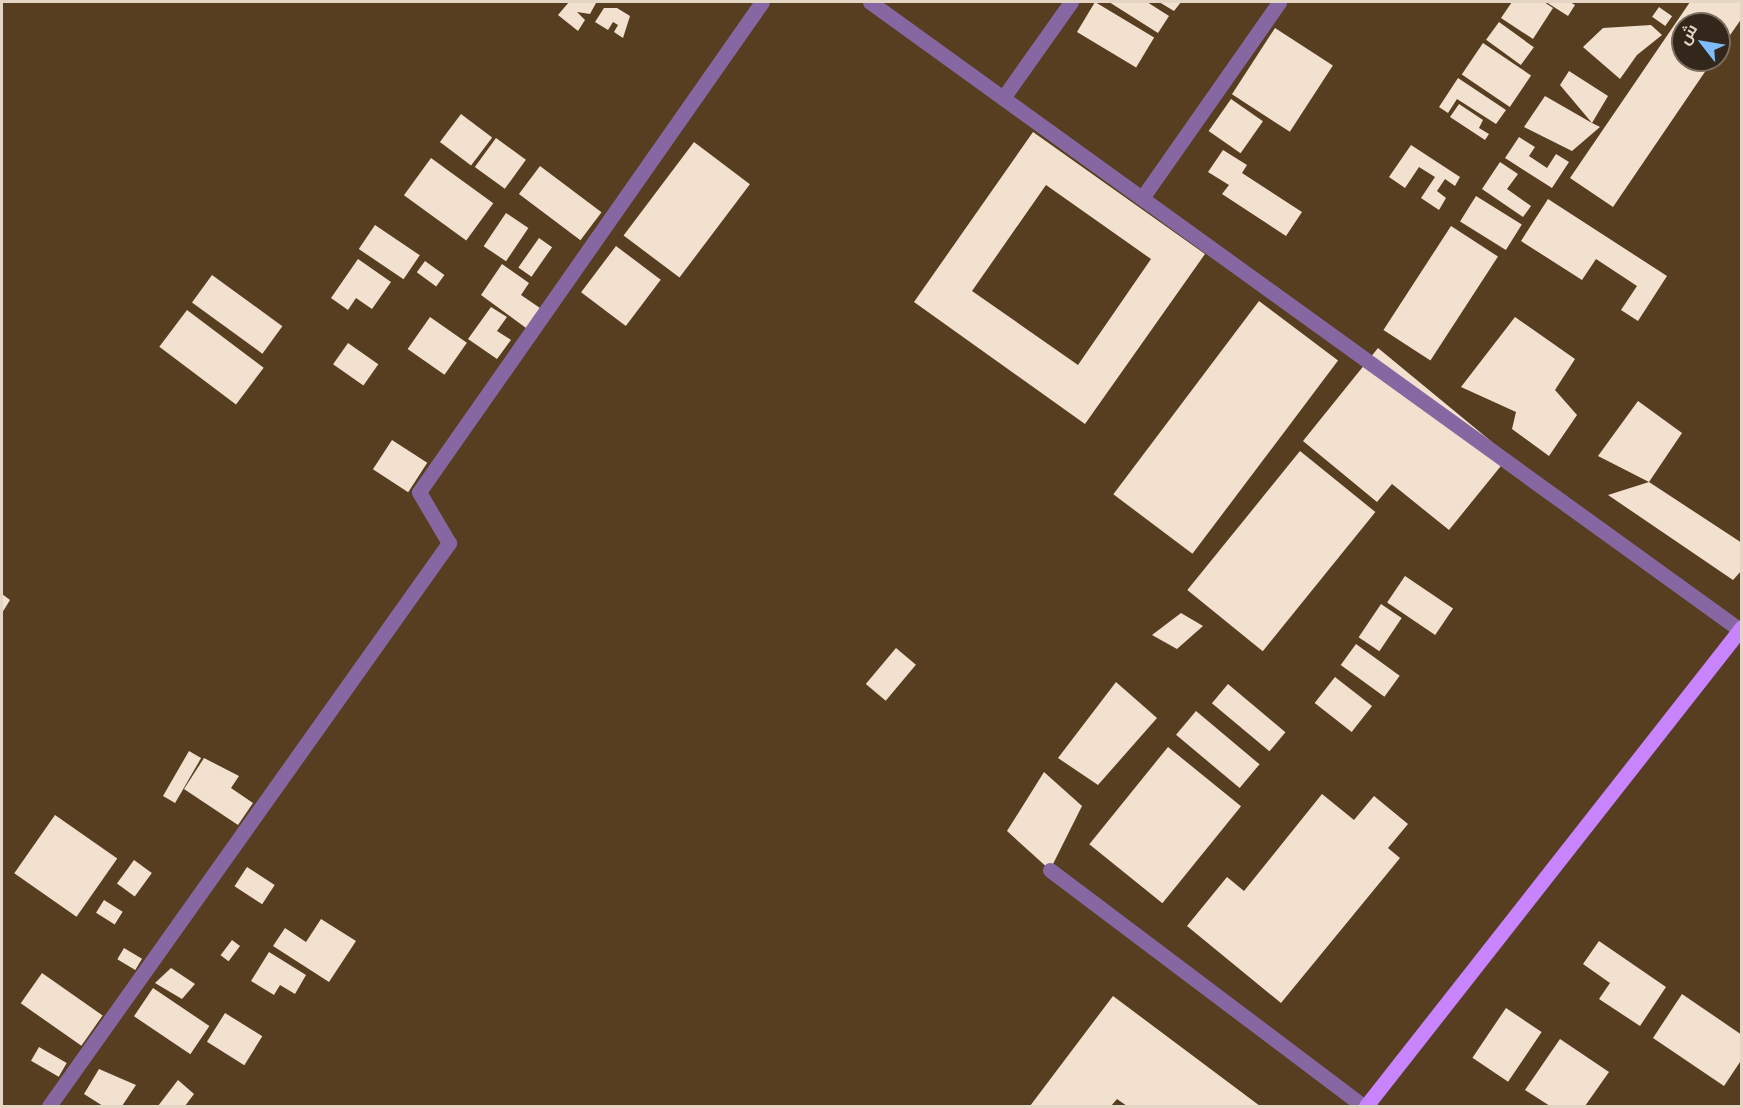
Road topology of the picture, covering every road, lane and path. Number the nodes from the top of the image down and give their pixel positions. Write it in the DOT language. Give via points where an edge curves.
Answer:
graph roads {
  1 [pos="762,2"];
  2 [pos="870,2"];
  3 [pos="1071,2"];
  4 [pos="1279,2"];
  5 [pos="1003,98"];
  6 [pos="1142,198"];
  7 [pos="1741,628"];
  8 [pos="1050,870"];
  9 [pos="49,1107"];
  10 [pos="1364,1107"];
  1 -- 9 [label="street" via="419,492 449,543"];
  2 -- 5 [label="street"];
  3 -- 5 [label="street"];
  4 -- 6 [label="street"];
  5 -- 6 [label="street"];
  6 -- 7 [label="street"];
  7 -- 10 [label="main road"];
  8 -- 10 [label="street"];
}
